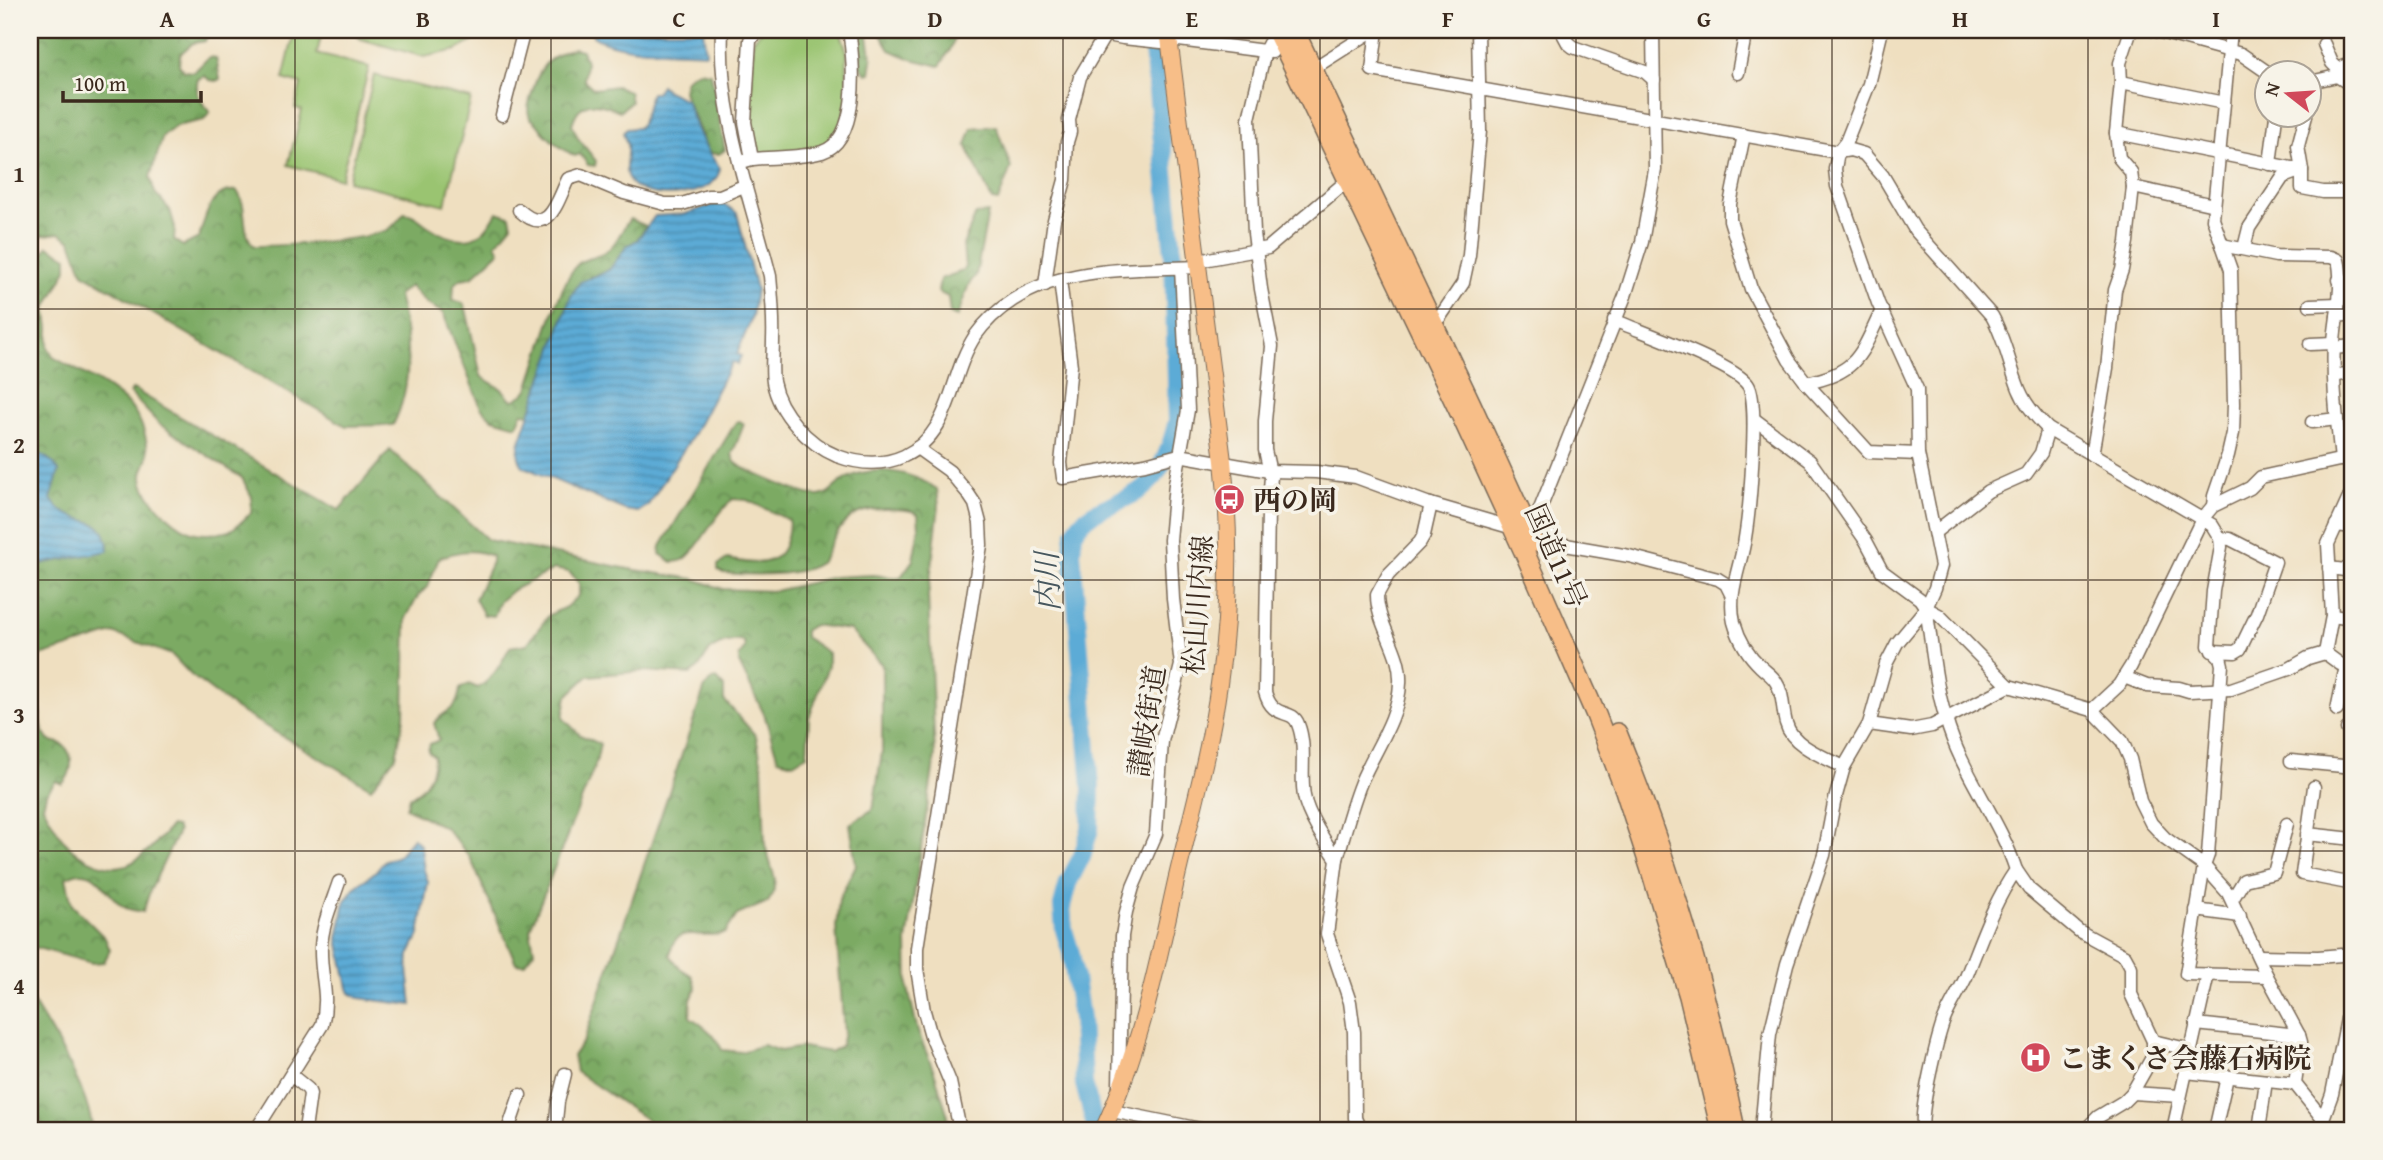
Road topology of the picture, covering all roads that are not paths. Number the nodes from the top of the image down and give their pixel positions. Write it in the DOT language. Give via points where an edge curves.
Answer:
graph roads {
  1 [pos="524,30"];
  2 [pos="722,30"];
  3 [pos="758,30"];
  4 [pos="1082,30"];
  5 [pos="1294,30"];
  6 [pos="1376,30"];
  7 [pos="1478,30"];
  8 [pos="1561,30"];
  9 [pos="1653,30"];
  10 [pos="1746,30"];
  11 [pos="1882,30"];
  12 [pos="2131,30"];
  13 [pos="2153,30"];
  14 [pos="2231,30"];
  15 [pos="2181,34"];
  16 [pos="1105,35"];
  17 [pos="849,37"];
  18 [pos="1166,38"];
  19 [pos="1271,44"];
  20 [pos="2324,44"];
  21 [pos="2229,52"];
  22 [pos="2254,63"];
  23 [pos="2353,63"];
  24 [pos="2338,72"];
  25 [pos="1306,73"];
  26 [pos="1738,73"];
  27 [pos="2324,77"];
  28 [pos="1654,80"];
  29 [pos="2121,82"];
  30 [pos="1479,91"];
  31 [pos="2353,99"];
  32 [pos="2224,103"];
  33 [pos="502,115"];
  34 [pos="1654,120"];
  35 [pos="2274,130"];
  36 [pos="2302,130"];
  37 [pos="2116,133"];
  38 [pos="1744,135"];
  39 [pos="1838,152"];
  40 [pos="2219,153"];
  41 [pos="746,161"];
  42 [pos="2270,164"];
  43 [pos="2302,170"];
  44 [pos="1348,180"];
  45 [pos="746,185"];
  46 [pos="2133,187"];
  47 [pos="2353,192"];
  48 [pos="2214,205"];
  49 [pos="519,210"];
  50 [pos="2222,245"];
  51 [pos="2245,248"];
  52 [pos="1257,251"];
  53 [pos="1199,264"];
  54 [pos="1180,268"];
  55 [pos="1060,280"];
  56 [pos="2339,280"];
  57 [pos="2353,281"];
  58 [pos="1045,285"];
  59 [pos="2311,304"];
  60 [pos="1882,310"];
  61 [pos="2337,310"];
  62 [pos="2353,314"];
  63 [pos="1614,320"];
  64 [pos="1426,324"];
  65 [pos="2310,344"];
  66 [pos="2334,346"];
  67 [pos="2353,346"];
  68 [pos="2353,372"];
  69 [pos="2335,376"];
  70 [pos="1806,383"];
  71 [pos="1754,419"];
  72 [pos="2337,419"];
  73 [pos="2312,422"];
  74 [pos="2048,429"];
  75 [pos="917,449"];
  76 [pos="1918,454"];
  77 [pos="1176,455"];
  78 [pos="2092,455"];
  79 [pos="2347,458"];
  80 [pos="1223,461"];
  81 [pos="1269,471"];
  82 [pos="2353,489"];
  83 [pos="1431,504"];
  84 [pos="2213,506"];
  85 [pos="2202,519"];
  86 [pos="1525,524"];
  87 [pos="2336,525"];
  88 [pos="2353,527"];
  89 [pos="1935,532"];
  90 [pos="2220,538"];
  91 [pos="2329,568"];
  92 [pos="2353,571"];
  93 [pos="1732,596"];
  94 [pos="1926,608"];
  95 [pos="2332,616"];
  96 [pos="2353,619"];
  97 [pos="2212,651"];
  98 [pos="2325,653"];
  99 [pos="2350,667"];
  100 [pos="2124,677"];
  101 [pos="2009,686"];
  102 [pos="2221,688"];
  103 [pos="2092,710"];
  104 [pos="2337,710"];
  105 [pos="1946,719"];
  106 [pos="1869,724"];
  107 [pos="2291,761"];
  108 [pos="1844,767"];
  109 [pos="2353,767"];
  110 [pos="2314,787"];
  111 [pos="2287,824"];
  112 [pos="2307,834"];
  113 [pos="2353,839"];
  114 [pos="1337,859"];
  115 [pos="2204,866"];
  116 [pos="2016,870"];
  117 [pos="339,882"];
  118 [pos="2353,884"];
  119 [pos="2232,900"];
  120 [pos="2196,910"];
  121 [pos="2240,916"];
  122 [pos="2353,954"];
  123 [pos="2258,956"];
  124 [pos="2208,974"];
  125 [pos="2267,976"];
  126 [pos="2353,989"];
  127 [pos="2196,1024"];
  128 [pos="2299,1035"];
  129 [pos="2152,1041"];
  130 [pos="2191,1050"];
  131 [pos="2348,1050"];
  132 [pos="2186,1072"];
  133 [pos="565,1074"];
  134 [pos="291,1075"];
  135 [pos="2227,1077"];
  136 [pos="2266,1081"];
  137 [pos="2295,1084"];
  138 [pos="1119,1094"];
  139 [pos="2132,1094"];
  140 [pos="520,1095"];
  141 [pos="2180,1096"];
  142 [pos="1112,1111"];
  143 [pos="1154,1125"];
  144 [pos="2321,1125"];
  145 [pos="1104,1129"];
  146 [pos="256,1130"];
  147 [pos="305,1130"];
  148 [pos="508,1130"];
  149 [pos="555,1130"];
  150 [pos="960,1130"];
  151 [pos="1205,1130"];
  152 [pos="1360,1130"];
  153 [pos="1721,1130"];
  154 [pos="1735,1130"];
  155 [pos="1761,1130"];
  156 [pos="1924,1130"];
  157 [pos="2085,1130"];
  158 [pos="2174,1130"];
  159 [pos="2215,1130"];
  160 [pos="2259,1130"];
  1 -- 33 [label="street"];
  2 -- 41 [label="street" via="724,88"];
  3 -- 41 [label="street" via="750,40"];
  4 -- 16 [label="street"];
  5 -- 25 [label="highway, 国道11号"];
  6 -- 25 [label="street"];
  6 -- 30 [label="street" via="1372,70"];
  7 -- 30 [label="street"];
  8 -- 28 [label="street" via="1573,47 1645,72"];
  9 -- 28 [label="street"];
  10 -- 26 [label="street"];
  11 -- 39 [label="street" via="1869,84"];
  12 -- 29 [label="street" via="2120,63"];
  13 -- 15 [label="street"];
  14 -- 21 [label="street"];
  15 -- 21 [label="street"];
  16 -- 18 [label="street"];
  16 -- 58 [label="street" via="1080,77 1069,120 1065,180"];
  17 -- 41 [label="street" via="851,102 840,138 821,152"];
  18 -- 19 [label="street"];
  18 -- 53 [label="main road, 松山川内線"];
  19 -- 25 [label="highway, 国道11号"];
  19 -- 52 [label="street" via="1249,119"];
  20 -- 24 [label="street"];
  21 -- 22 [label="street"];
  21 -- 32 [label="street"];
  23 -- 24 [label="street"];
  24 -- 27 [label="street"];
  24 -- 31 [label="street"];
  25 -- 44 [label="highway, 国道11号"];
  25 -- 64 [label="highway, 国道11号"];
  28 -- 34 [label="street"];
  29 -- 32 [label="street"];
  29 -- 37 [label="street"];
  30 -- 34 [label="street"];
  30 -- 64 [label="street" via="1477,178 1463,283 1440,317"];
  32 -- 40 [label="street"];
  34 -- 38 [label="street"];
  34 -- 63 [label="street" via="1655,170 1642,242"];
  35 -- 42 [label="street"];
  36 -- 43 [label="street" via="2298,146"];
  37 -- 40 [label="street"];
  37 -- 46 [label="street" via="2119,159 2131,172"];
  38 -- 39 [label="street"];
  38 -- 70 [label="street" via="1730,204 1733,236 1763,314"];
  39 -- 60 [label="street" via="1836,186"];
  39 -- 74 [label="street" via="1864,154 1914,230 1992,316 2019,390"];
  40 -- 42 [label="street"];
  40 -- 48 [label="street"];
  41 -- 45 [label="street"];
  42 -- 43 [label="street"];
  43 -- 47 [label="street" via="2302,188"];
  43 -- 51 [label="street" via="2283,177 2249,228"];
  44 -- 52 [label="street" via="1268,248"];
  44 -- 64 [label="highway, 国道11号"];
  45 -- 49 [label="street" via="720,196 665,204 582,175 568,179 546,219 539,222"];
  45 -- 75 [label="street" via="769,276 774,384 790,417 820,446 858,462 896,459"];
  46 -- 48 [label="street"];
  46 -- 78 [label="street"];
  48 -- 50 [label="street" via="2213,219"];
  50 -- 51 [label="street"];
  50 -- 84 [label="street" via="2231,270 2234,404 2230,444"];
  51 -- 56 [label="street" via="2276,257 2335,258 2340,264"];
  52 -- 53 [label="street"];
  52 -- 81 [label="street" via="1272,346 1265,421"];
  53 -- 54 [label="street"];
  53 -- 80 [label="main road, 松山川内線"];
  54 -- 55 [label="street" via="1115,270"];
  54 -- 77 [label="street, 讃岐街道" via="1189,390"];
  55 -- 58 [label="street"];
  55 -- 77 [label="street" via="1071,366 1060,464 1063,478"];
  56 -- 57 [label="street"];
  56 -- 61 [label="street"];
  58 -- 75 [label="street" via="1000,309 975,337 941,422"];
  59 -- 61 [label="street"];
  60 -- 70 [label="street" via="1860,356 1850,366 1838,375"];
  60 -- 76 [label="street" via="1917,389"];
  61 -- 62 [label="street"];
  61 -- 66 [label="street"];
  63 -- 71 [label="street" via="1741,376 1750,387"];
  63 -- 86 [label="street"];
  64 -- 86 [label="highway, 国道11号"];
  65 -- 66 [label="street"];
  66 -- 67 [label="street"];
  66 -- 69 [label="street"];
  68 -- 69 [label="street"];
  69 -- 72 [label="street"];
  70 -- 76 [label="street" via="1869,452"];
  71 -- 93 [label="street" via="1745,537"];
  71 -- 94 [label="street" via="1810,461 1882,571 1920,598"];
  72 -- 73 [label="street"];
  72 -- 79 [label="street"];
  74 -- 78 [label="street"];
  74 -- 89 [label="street" via="2041,453 2026,474 1989,491"];
  75 -- 150 [label="street" via="948,471 967,492 981,533 917,948 924,1011 950,1082"];
  76 -- 89 [label="street"];
  77 -- 80 [label="street"];
  77 -- 138 [label="street, 讃岐街道" via="1170,540 1181,664 1162,741 1156,834 1133,887 1122,936"];
  78 -- 85 [label="street"];
  79 -- 84 [label="street" via="2261,477 2250,488"];
  80 -- 81 [label="street"];
  80 -- 138 [label="main road, 松山川内線" via="1229,548 1219,687 1148,1004"];
  81 -- 83 [label="street" via="1356,477"];
  81 -- 114 [label="street" via="1265,692 1273,710 1297,722 1304,757 1304,796"];
  82 -- 87 [label="street"];
  83 -- 86 [label="street"];
  83 -- 114 [label="street" via="1420,542 1388,575 1377,595 1401,683 1396,707 1360,784"];
  84 -- 85 [label="street"];
  85 -- 90 [label="street"];
  85 -- 100 [label="street"];
  86 -- 93 [label="street" via="1542,522 1554,543 1718,579"];
  86 -- 153 [label="highway, 国道11号" via="1625,790 1689,996"];
  86 -- 154 [label="highway, 国道11号" via="1633,773 1696,963"];
  87 -- 88 [label="street"];
  87 -- 91 [label="street" via="2328,544"];
  89 -- 94 [label="street" via="1941,566"];
  90 -- 97 [label="street"];
  90 -- 97 [label="street" via="2275,562 2240,649"];
  91 -- 92 [label="street"];
  91 -- 95 [label="street"];
  93 -- 108 [label="street" via="1742,645 1776,681 1791,736"];
  94 -- 101 [label="street" via="1939,615"];
  94 -- 105 [label="street"];
  94 -- 106 [label="street" via="1896,643"];
  95 -- 96 [label="street"];
  95 -- 98 [label="street"];
  97 -- 102 [label="street" via="2220,657"];
  98 -- 99 [label="street"];
  98 -- 102 [label="street" via="2231,689"];
  99 -- 104 [label="street"];
  100 -- 102 [label="street" via="2147,686 2189,691"];
  100 -- 103 [label="street"];
  101 -- 103 [label="street"];
  101 -- 105 [label="street"];
  102 -- 115 [label="street"];
  103 -- 115 [label="street" via="2122,741 2151,823"];
  105 -- 106 [label="street" via="1911,730"];
  105 -- 116 [label="street"];
  106 -- 108 [label="street"];
  107 -- 109 [label="street"];
  108 -- 155 [label="street" via="1824,855 1787,964 1770,1034"];
  110 -- 112 [label="street"];
  111 -- 119 [label="street" via="2274,873 2244,880"];
  112 -- 113 [label="street"];
  112 -- 118 [label="street" via="2302,874"];
  114 -- 152 [label="street" via="1327,934 1350,1002 1355,1118"];
  115 -- 119 [label="street"];
  115 -- 120 [label="street"];
  116 -- 129 [label="street" via="2029,889 2079,931 2125,956 2131,967 2131,994"];
  116 -- 156 [label="street" via="2000,892 1944,1020 1923,1110"];
  117 -- 134 [label="street" via="322,938 326,1008 316,1036"];
  119 -- 121 [label="street"];
  120 -- 121 [label="street"];
  120 -- 124 [label="street" via="2186,974"];
  121 -- 123 [label="street"];
  122 -- 123 [label="street"];
  123 -- 125 [label="street"];
  124 -- 125 [label="street"];
  124 -- 127 [label="street"];
  125 -- 128 [label="street"];
  126 -- 131 [label="street"];
  127 -- 128 [label="street"];
  127 -- 130 [label="street"];
  128 -- 137 [label="street"];
  129 -- 130 [label="street"];
  129 -- 139 [label="street" via="2153,1056"];
  130 -- 132 [label="street"];
  131 -- 144 [label="street"];
  132 -- 135 [label="street"];
  132 -- 141 [label="street"];
  133 -- 149 [label="street"];
  134 -- 146 [label="street"];
  134 -- 147 [label="street" via="310,1094"];
  135 -- 136 [label="street"];
  135 -- 159 [label="street"];
  136 -- 137 [label="street"];
  136 -- 160 [label="street"];
  137 -- 144 [label="street"];
  138 -- 142 [label="main road, 松山川内線"];
  139 -- 141 [label="street"];
  139 -- 157 [label="street"];
  140 -- 148 [label="street"];
  141 -- 158 [label="street"];
  142 -- 143 [label="street"];
  142 -- 145 [label="main road, 松山川内線"];
  143 -- 151 [label="street"];
}
